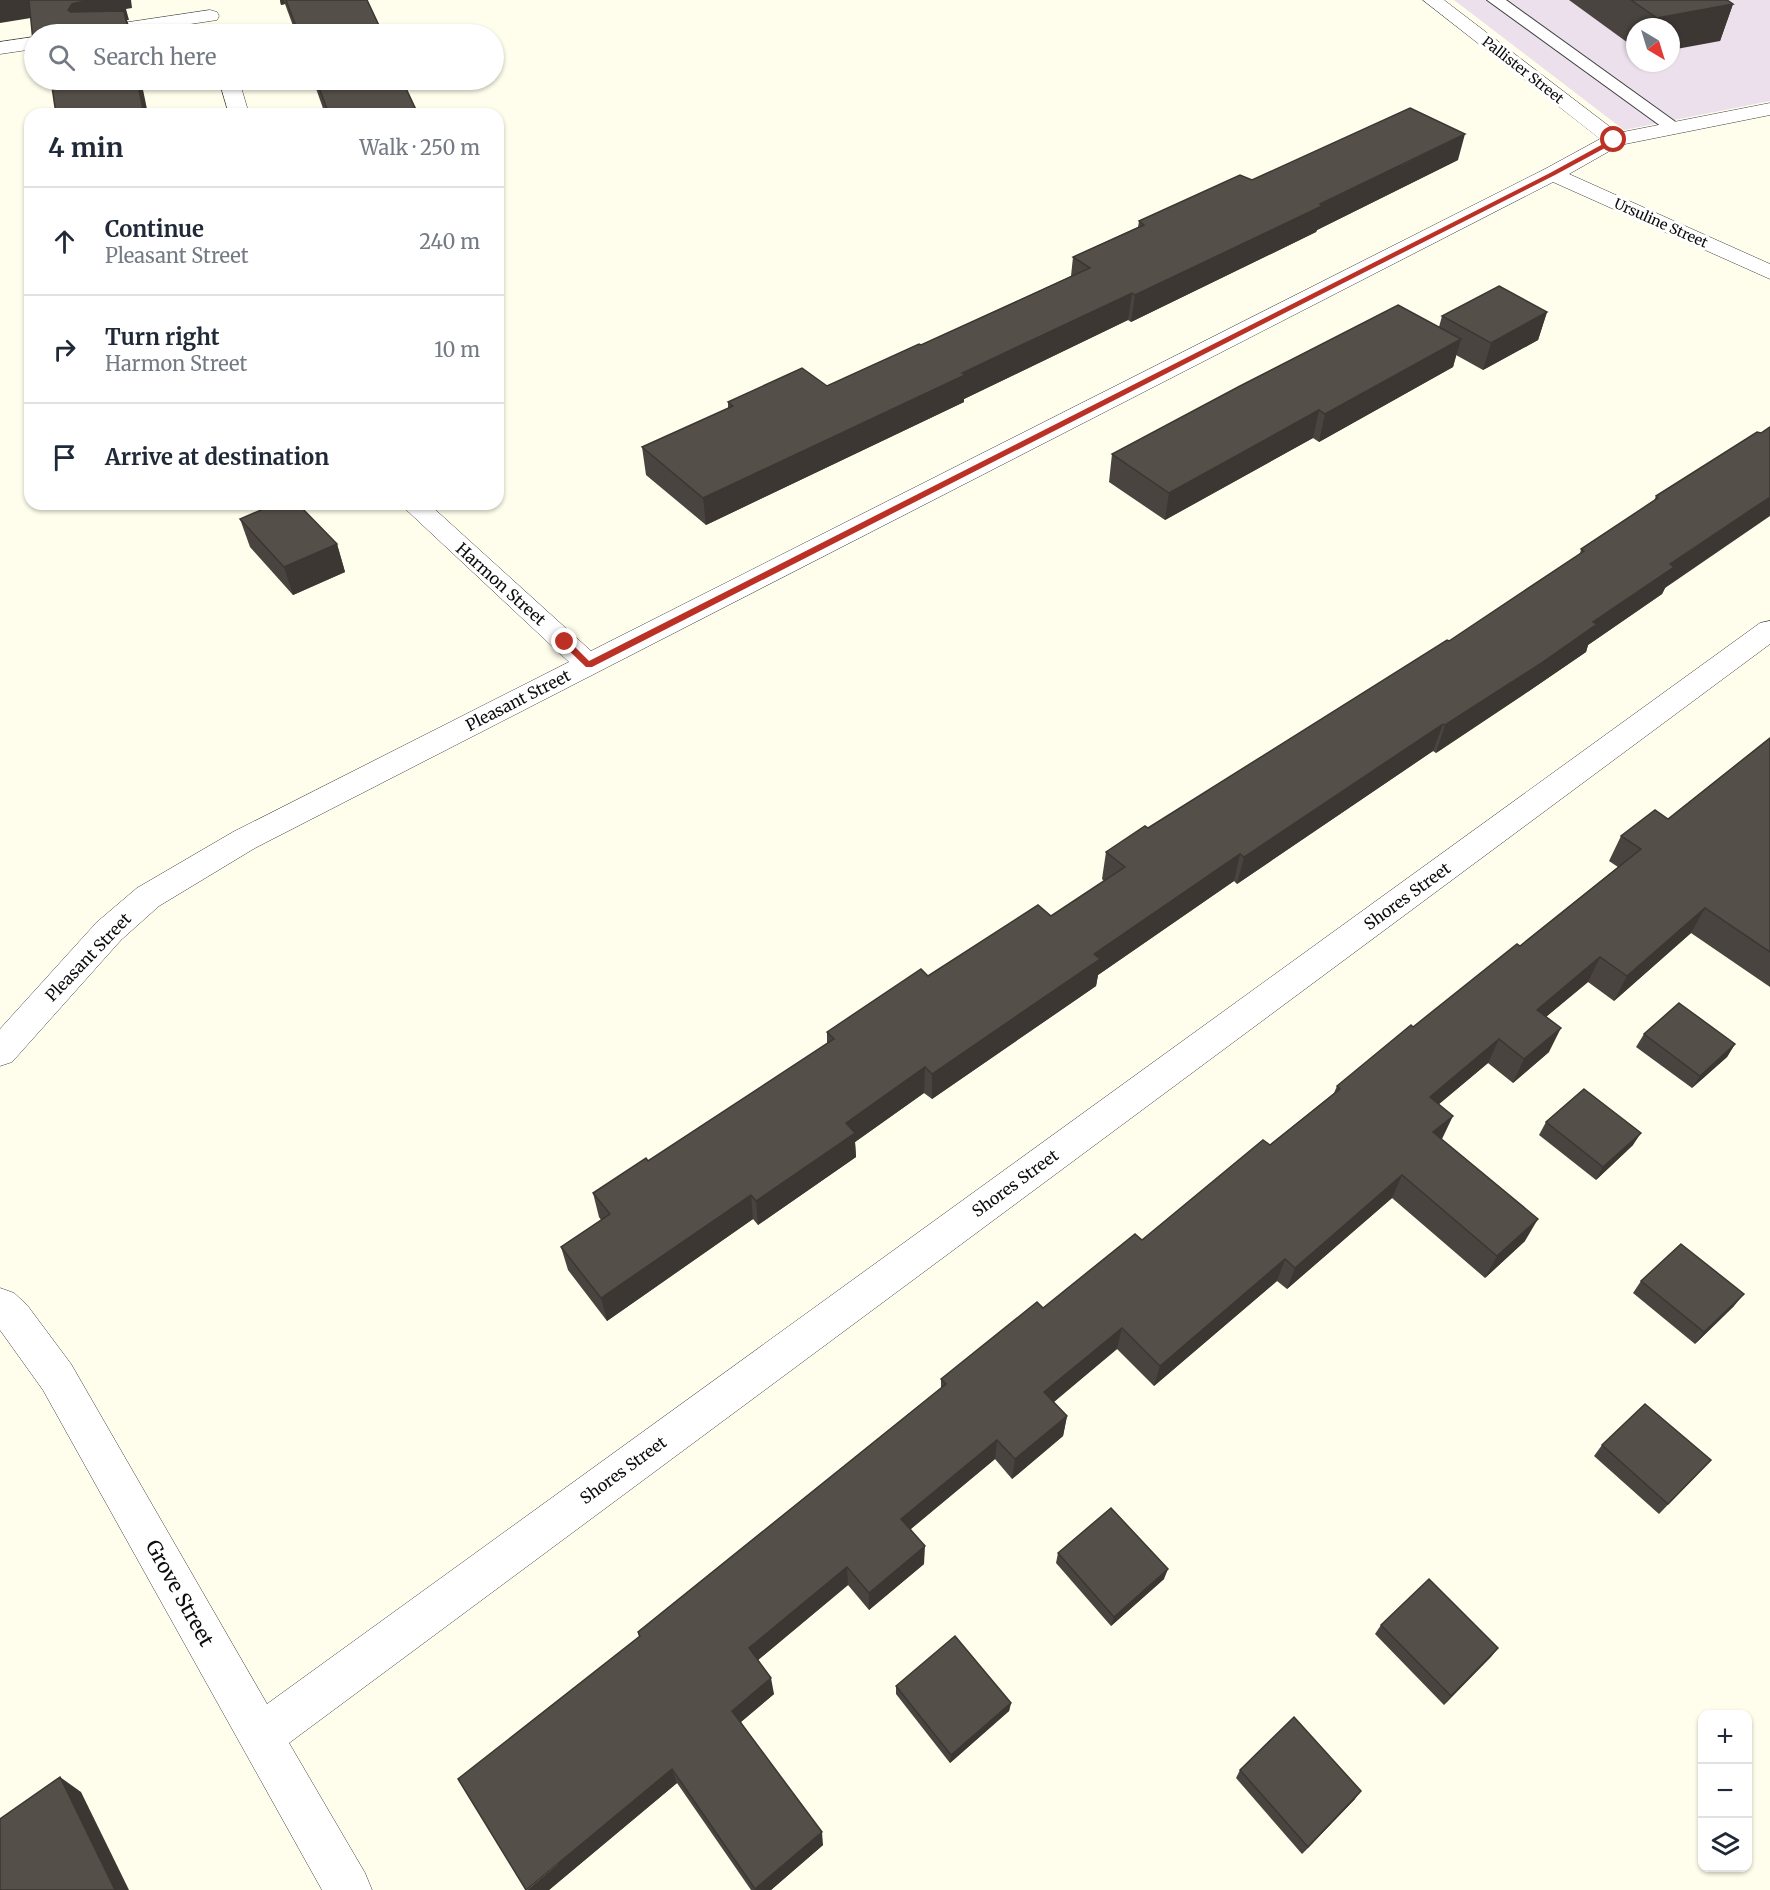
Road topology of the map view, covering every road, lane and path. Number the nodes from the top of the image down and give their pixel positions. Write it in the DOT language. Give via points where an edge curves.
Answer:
graph roads {
  1 [pos="1432,0"];
  2 [pos="1495,0"];
  3 [pos="211,17"];
  4 [pos="161,24"];
  5 [pos="24,44"];
  6 [pos="0,48"];
  7 [pos="232,90"];
  8 [pos="237,108"];
  9 [pos="1770,109"];
  10 [pos="1675,128"];
  11 [pos="1614,140"];
  12 [pos="1552,174"];
  13 [pos="1770,272"];
  14 [pos="420,510"];
  15 [pos="1770,630"];
  16 [pos="589,665"];
  17 [pos="0,1052"];
  18 [pos="0,1305"];
  19 [pos="261,1736"];
  20 [pos="348,1890"];
  1 -- 11 [label="street, Pallister Street"];
  2 -- 10 [label="lane"];
  3 -- 4 [label="street"];
  5 -- 6 [label="street"];
  7 -- 8 [label="street"];
  9 -- 10 [label="street, Pleasant Street"];
  10 -- 11 [label="street, Pleasant Street"];
  11 -- 12 [label="street, Pleasant Street"];
  12 -- 13 [label="street, Ursuline Street"];
  12 -- 16 [label="street, Pleasant Street"];
  14 -- 16 [label="street, Harmon Street"];
  15 -- 19 [label="street, Shores Street"];
  16 -- 17 [label="street, Pleasant Street" via="244,840 148,897 109,931"];
  18 -- 19 [label="street, Grove Street" via="57,1377"];
  19 -- 20 [label="street, Grove Street"];
}
